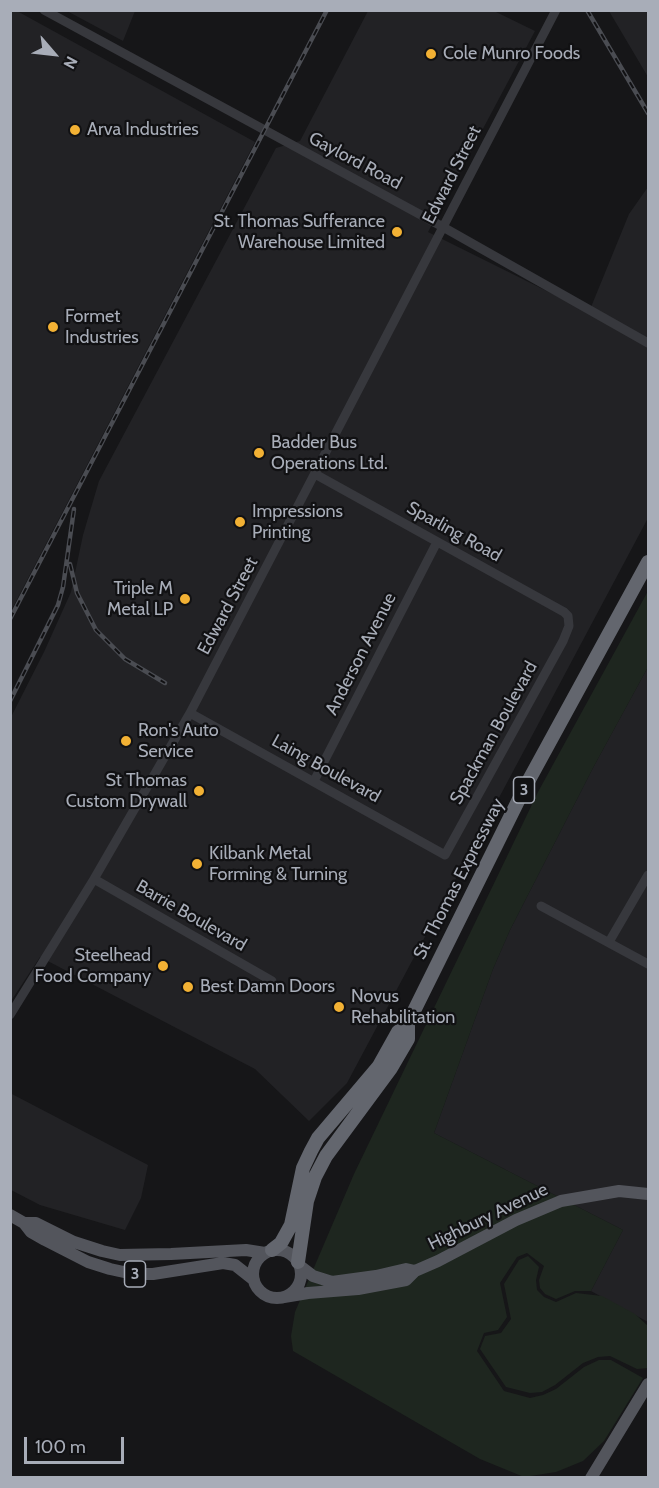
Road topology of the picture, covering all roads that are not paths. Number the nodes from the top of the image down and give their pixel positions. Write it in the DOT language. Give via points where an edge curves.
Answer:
graph roads {
  1 [pos="44,10"];
  2 [pos="556,10"];
  3 [pos="443,227"];
  4 [pos="648,343"];
  5 [pos="315,474"];
  6 [pos="437,542"];
  7 [pos="648,562"];
  8 [pos="569,626"];
  9 [pos="190,713"];
  10 [pos="314,781"];
  11 [pos="446,855"];
  12 [pos="648,875"];
  13 [pos="94,879"];
  14 [pos="542,906"];
  15 [pos="609,942"];
  16 [pos="648,964"];
  17 [pos="272,981"];
  18 [pos="10,1015"];
  19 [pos="408,1023"];
  20 [pos="648,1194"];
  21 [pos="10,1215"];
  22 [pos="24,1223"];
  23 [pos="268,1252"];
  24 [pos="299,1264"];
  25 [pos="415,1271"];
  26 [pos="254,1280"];
  27 [pos="284,1297"];
  28 [pos="648,1384"];
  29 [pos="591,1478"];
  1 -- 3 [label="street, Gaylord Road"];
  2 -- 3 [label="street, Edward Street"];
  3 -- 4 [label="street, Gaylord Road"];
  3 -- 5 [label="street, Edward Street"];
  5 -- 6 [label="street, Sparling Road"];
  5 -- 9 [label="street, Edward Street"];
  6 -- 8 [label="street, Sparling Road" via="564,612"];
  6 -- 10 [label="street, Anderson Avenue"];
  7 -- 19 [label="highway, St. Thomas Expressway / 3" via="524,789"];
  8 -- 11 [label="street, Spackman Boulevard"];
  9 -- 10 [label="street, Laing Boulevard"];
  9 -- 13 [label="street, Edward Street"];
  10 -- 11 [label="street, Laing Boulevard"];
  12 -- 15 [label="street"];
  13 -- 17 [label="street, Barrie Boulevard"];
  13 -- 18 [label="street, Edward Street"];
  14 -- 15 [label="street"];
  15 -- 16 [label="street"];
  19 -- 23 [label="highway, St. Thomas Expressway / 3" via="398,1032 379,1066 318,1138 303,1168 291,1225 281,1243"];
  19 -- 24 [label="highway, St. Thomas Expressway / 3" via="408,1039 391,1068 315,1177 307,1201"];
  20 -- 25 [label="main road, Highbury Avenue" via="619,1191 561,1201"];
  21 -- 22 [label="main road, 3"];
  22 -- 23 [label="main road, 3" via="36,1223 81,1245 120,1255"];
  22 -- 26 [label="main road, 3" via="31,1232 55,1245 110,1269 153,1274 223,1263 235,1265"];
  23 -- 24 [label="main road" via="288,1252"];
  23 -- 26 [label="main road" via="255,1265"];
  24 -- 25 [label="main road, Highbury Avenue" via="314,1276 332,1282 406,1269"];
  24 -- 27 [label="main road" via="297,1288"];
  25 -- 27 [label="main road, Highbury Avenue" via="406,1281"];
  26 -- 27 [label="main road" via="269,1297"];
  28 -- 29 [label="main road"];
}
